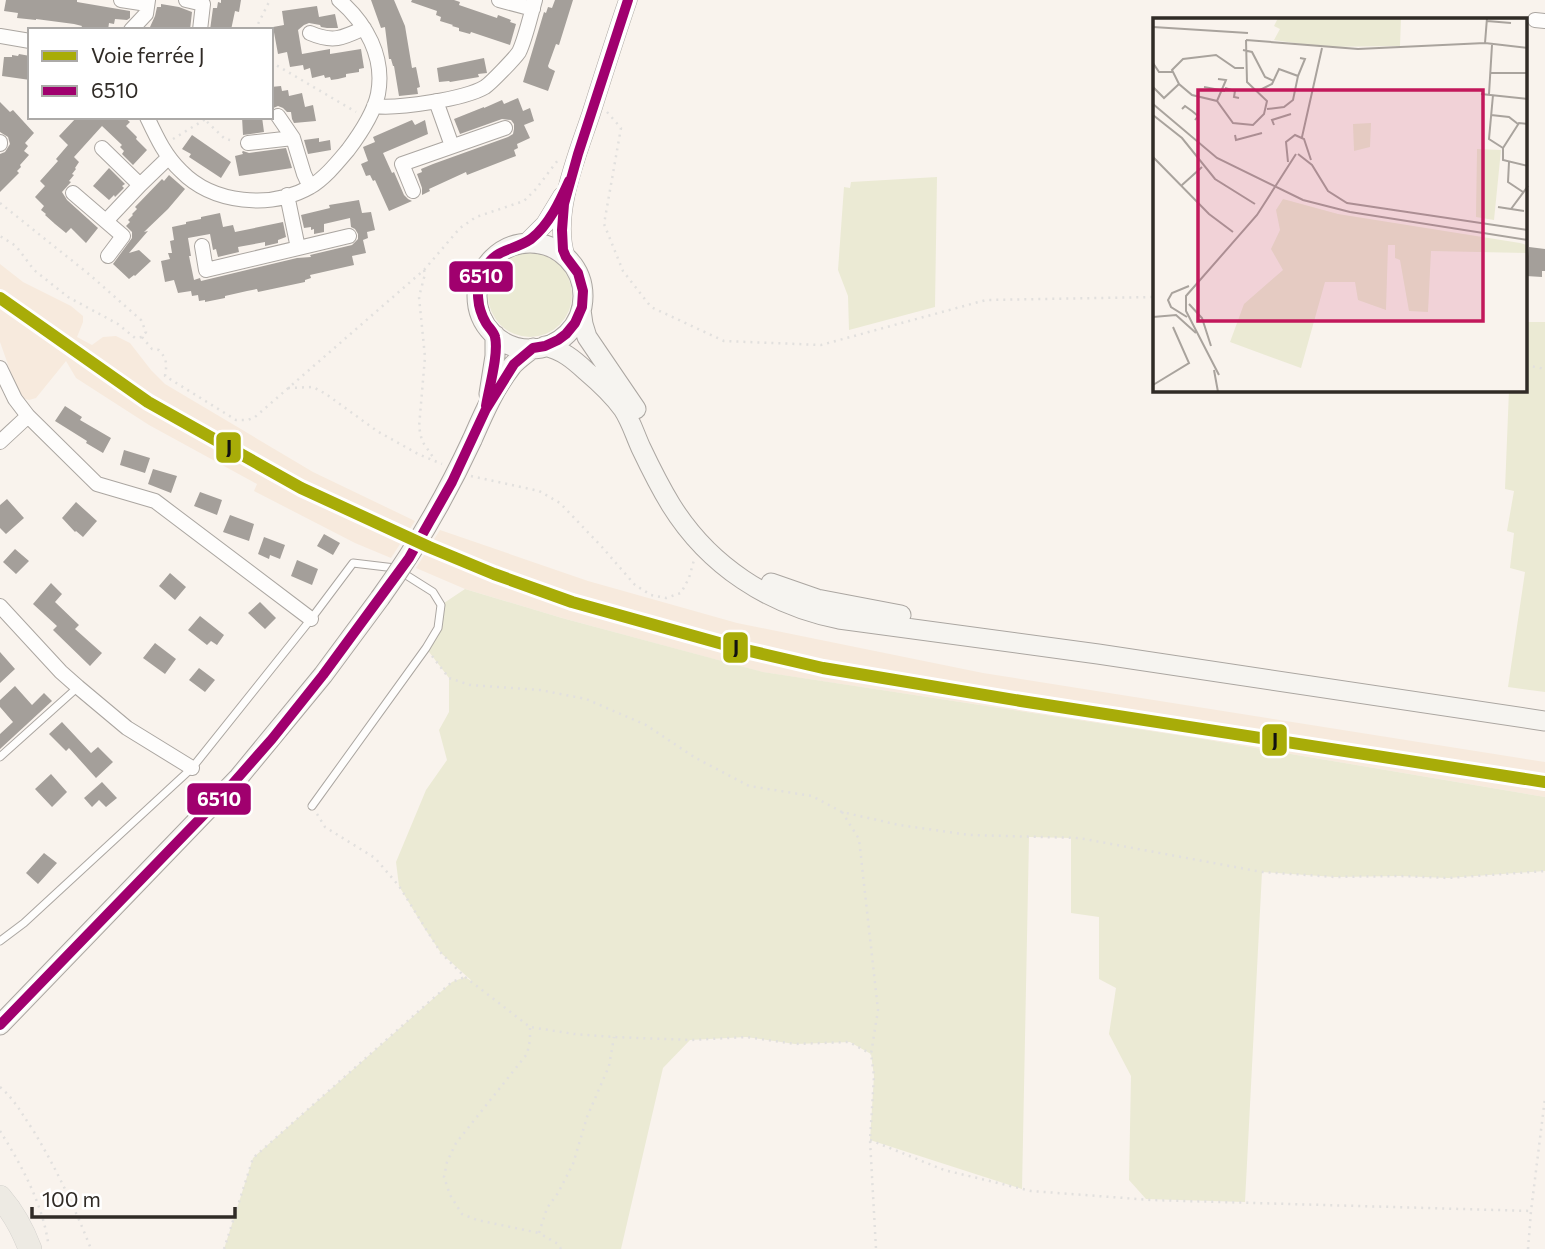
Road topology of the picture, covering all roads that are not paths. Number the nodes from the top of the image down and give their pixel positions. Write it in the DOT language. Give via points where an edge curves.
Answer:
graph roads {
  1 [pos="121,0"];
  2 [pos="186,0"];
  3 [pos="339,0"];
  4 [pos="499,0"];
  5 [pos="628,0"];
  6 [pos="148,2"];
  7 [pos="534,4"];
  8 [pos="133,28"];
  9 [pos="200,28"];
  10 [pos="364,28"];
  11 [pos="310,33"];
  12 [pos="0,36"];
  13 [pos="28,41"];
  14 [pos="436,101"];
  15 [pos="371,112"];
  16 [pos="278,116"];
  17 [pos="148,119"];
  18 [pos="505,128"];
  19 [pos="293,138"];
  20 [pos="248,143"];
  21 [pos="452,146"];
  22 [pos="102,148"];
  23 [pos="166,152"];
  24 [pos="571,177"];
  25 [pos="140,185"];
  26 [pos="310,187"];
  27 [pos="412,191"];
  28 [pos="73,193"];
  29 [pos="287,195"];
  30 [pos="106,221"];
  31 [pos="349,236"];
  32 [pos="526,243"];
  33 [pos="202,246"];
  34 [pos="298,248"];
  35 [pos="108,256"];
  36 [pos="566,257"];
  37 [pos="581,310"];
  38 [pos="495,335"];
  39 [pos="539,347"];
  40 [pos="0,368"];
  41 [pos="486,409"];
  42 [pos="28,416"];
  43 [pos="0,442"];
  44 [pos="0,606"];
  45 [pos="311,619"];
  46 [pos="1098,653"];
  47 [pos="78,687"];
  48 [pos="1545,721"];
  49 [pos="0,757"];
  50 [pos="192,768"];
  51 [pos="312,806"];
  52 [pos="0,941"];
  53 [pos="1,1025"];
  54 [pos="0,1197"];
  55 [pos="30,1249"];
  1 -- 6 [label="street"];
  2 -- 9 [label="street" via="203,4"];
  3 -- 10 [label="street"];
  4 -- 7 [label="street"];
  5 -- 24 [label="street"];
  6 -- 8 [label="street" via="146,14"];
  7 -- 14 [label="street" via="519,52 487,86"];
  10 -- 11 [label="street" via="343,38"];
  10 -- 15 [label="street" via="377,59 378,93"];
  12 -- 13 [label="street"];
  14 -- 15 [label="street"];
  14 -- 21 [label="street"];
  15 -- 26 [label="street" via="339,161"];
  16 -- 19 [label="street"];
  17 -- 23 [label="street"];
  18 -- 21 [label="street"];
  19 -- 20 [label="street"];
  19 -- 26 [label="street"];
  21 -- 27 [label="street" via="402,164"];
  22 -- 25 [label="street"];
  23 -- 25 [label="street"];
  23 -- 29 [label="street" via="181,172 217,194 246,201"];
  24 -- 32 [label="street" via="550,216"];
  24 -- 36 [label="street" via="562,230"];
  25 -- 30 [label="street"];
  26 -- 29 [label="street"];
  28 -- 30 [label="street"];
  29 -- 34 [label="street"];
  30 -- 35 [label="street" via="123,236"];
  31 -- 34 [label="street"];
  32 -- 36 [label="main road" via="548,246"];
  32 -- 38 [label="main road" via="499,253 480,279 480,312"];
  33 -- 34 [label="street" via="206,270"];
  36 -- 37 [label="main road" via="581,284"];
  37 -- 39 [label="main road" via="566,334"];
  37 -- 46 [label="main road" via="587,337 634,405 688,511 717,545 752,573 817,599"];
  38 -- 39 [label="main road" via="513,345"];
  38 -- 41 [label="main road"];
  39 -- 41 [label="main road" via="514,364"];
  39 -- 46 [label="main road" via="570,357 613,397 682,521 715,559 765,594 807,612 839,619"];
  40 -- 42 [label="street"];
  41 -- 53 [label="main road, bridge" via="409,558 295,711 239,777"];
  42 -- 43 [label="street"];
  42 -- 45 [label="street" via="97,484 155,501"];
  44 -- 47 [label="street"];
  45 -- 50 [label="lane"];
  45 -- 51 [label="lane" via="353,563 395,568 433,592 440,605 439,628"];
  46 -- 48 [label="main road"];
  47 -- 49 [label="lane"];
  47 -- 50 [label="street" via="127,728"];
  50 -- 52 [label="lane"];
  54 -- 55 [label="main road"];
}
